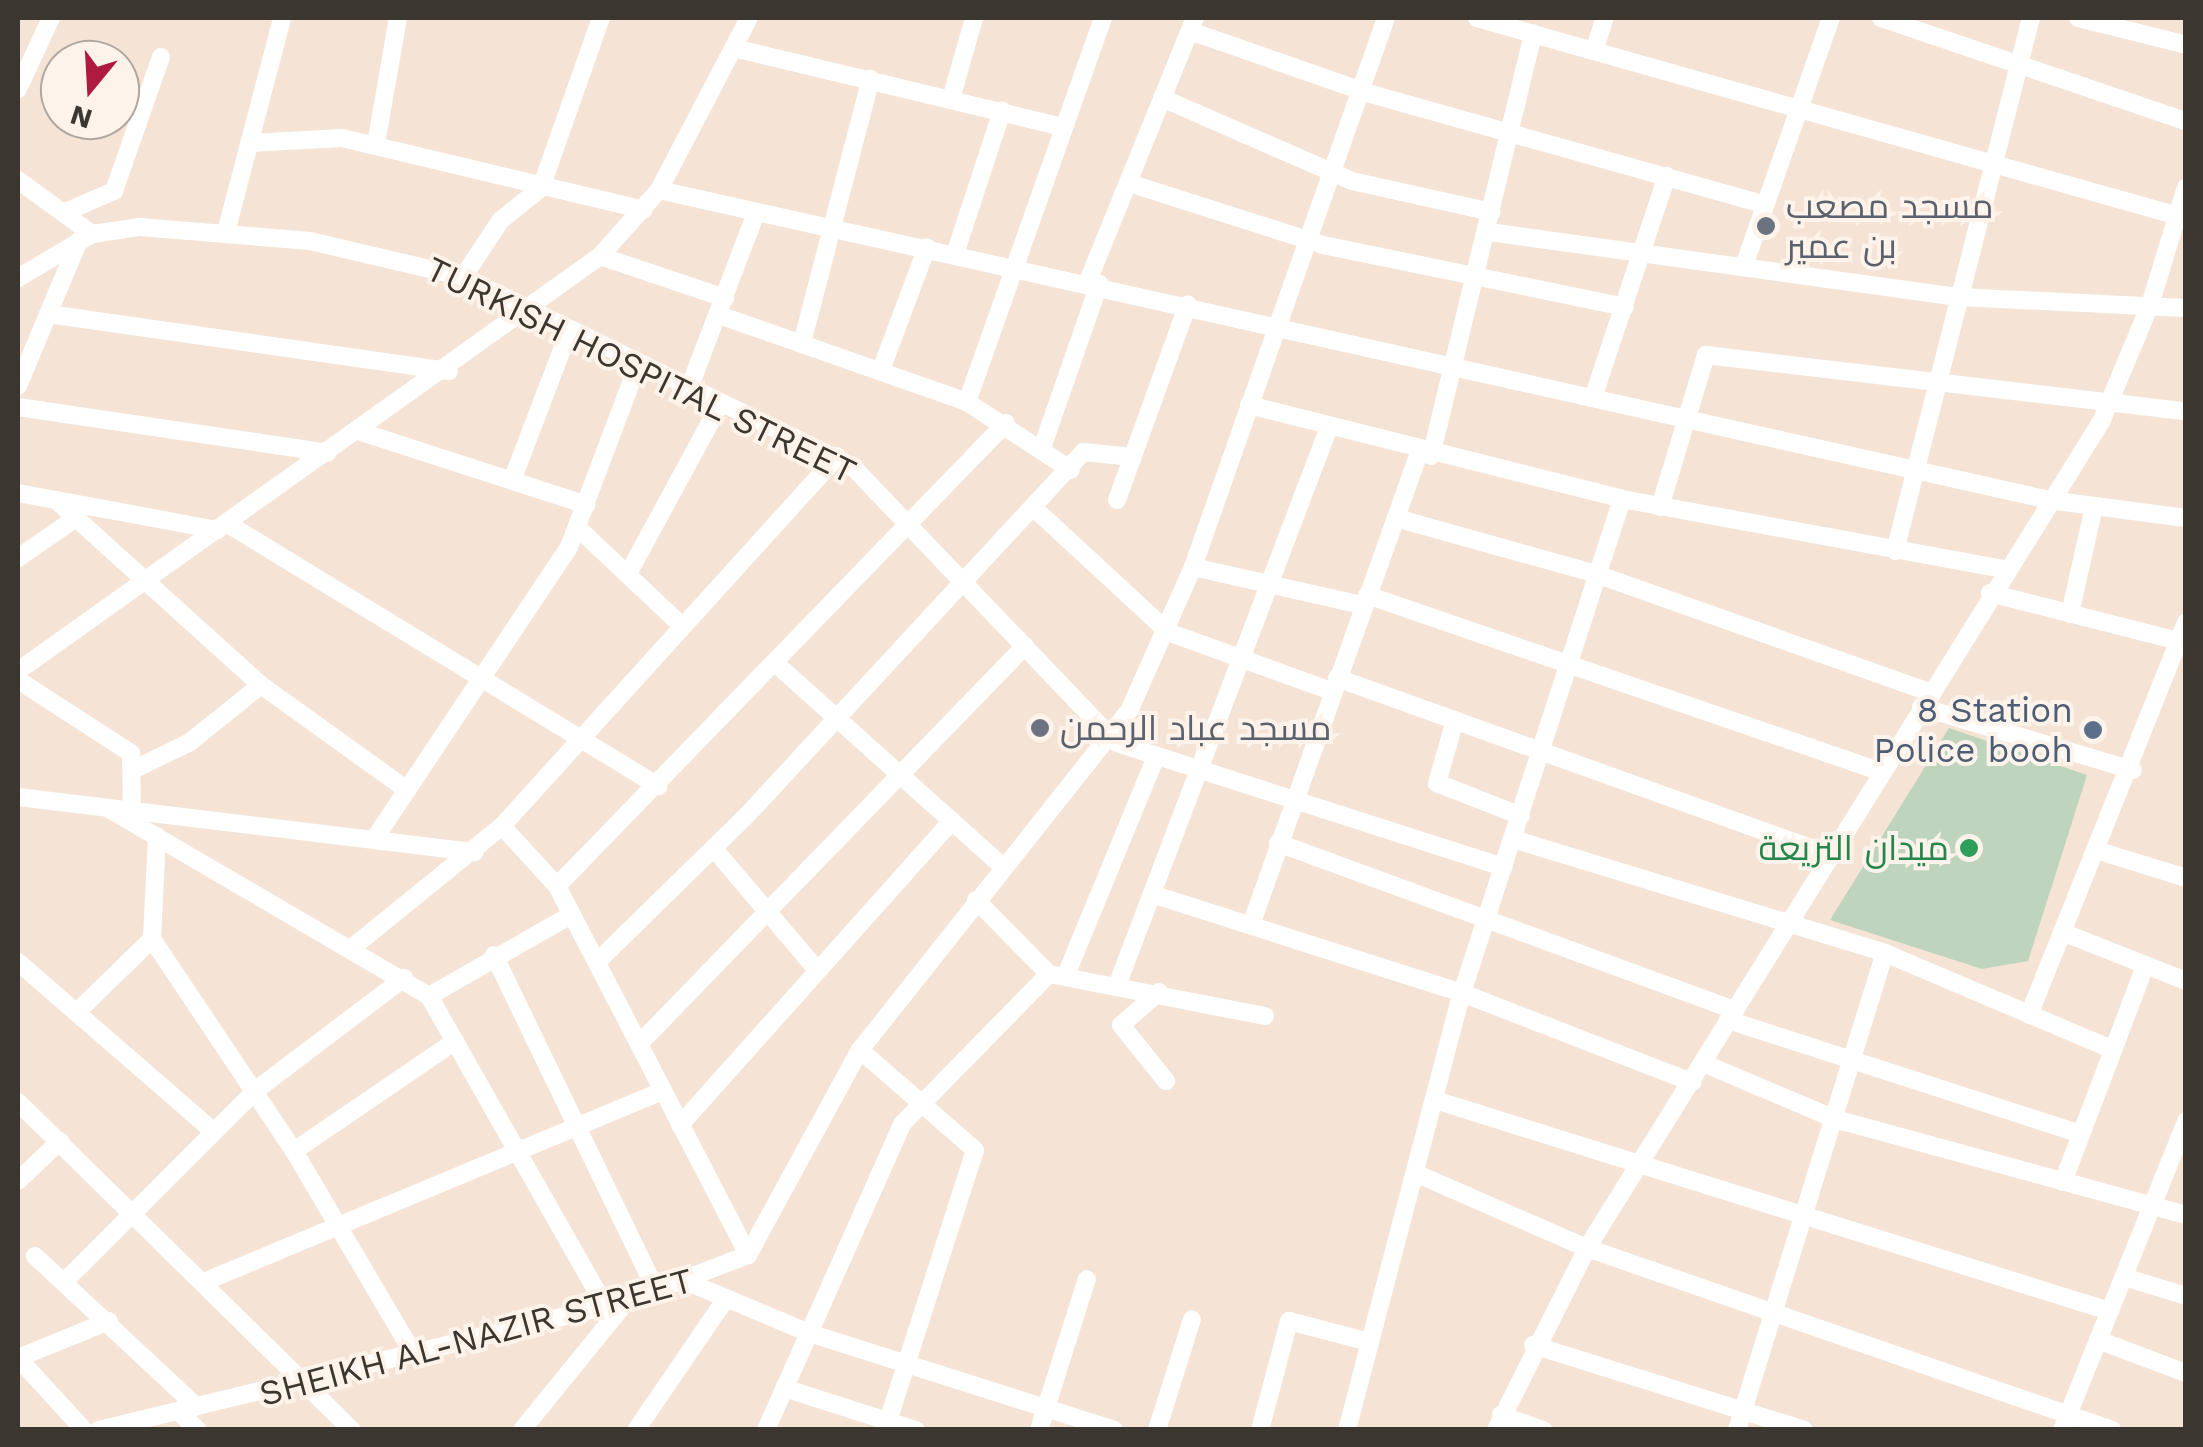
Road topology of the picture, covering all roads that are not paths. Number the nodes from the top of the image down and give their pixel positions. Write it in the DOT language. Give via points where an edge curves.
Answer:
graph roads {
  1 [pos="52,18"];
  2 [pos="282,18"];
  3 [pos="398,18"];
  4 [pos="601,18"];
  5 [pos="749,18"];
  6 [pos="974,18"];
  7 [pos="1103,18"];
  8 [pos="1386,18"];
  9 [pos="1476,18"];
  10 [pos="1604,18"];
  11 [pos="1831,18"];
  12 [pos="1882,18"];
  13 [pos="2031,18"];
  14 [pos="2078,18"];
  15 [pos="1193,24"];
  16 [pos="2119,24"];
  17 [pos="1533,33"];
  18 [pos="2186,45"];
  19 [pos="734,48"];
  20 [pos="1594,51"];
  21 [pos="161,57"];
  22 [pos="2018,63"];
  23 [pos="872,78"];
  24 [pos="18,89"];
  25 [pos="1360,91"];
  26 [pos="1162,98"];
  27 [pos="951,99"];
  28 [pos="1002,111"];
  29 [pos="1802,112"];
  30 [pos="2186,121"];
  31 [pos="1063,127"];
  32 [pos="1509,132"];
  33 [pos="251,143"];
  34 [pos="376,144"];
  35 [pos="1988,168"];
  36 [pos="1330,171"];
  37 [pos="1667,176"];
  38 [pos="18,180"];
  39 [pos="1128,183"];
  40 [pos="2186,187"];
  41 [pos="541,188"];
  42 [pos="659,190"];
  43 [pos="1766,205"];
  44 [pos="644,210"];
  45 [pos="1492,212"];
  46 [pos="63,213"];
  47 [pos="756,213"];
  48 [pos="2181,217"];
  49 [pos="833,228"];
  50 [pos="226,232"];
  51 [pos="1489,232"];
  52 [pos="85,237"];
  53 [pos="1303,240"];
  54 [pos="927,247"];
  55 [pos="1643,253"];
  56 [pos="955,254"];
  57 [pos="600,256"];
  58 [pos="1744,266"];
  59 [pos="1013,267"];
  60 [pos="463,277"];
  61 [pos="18,278"];
  62 [pos="1478,282"];
  63 [pos="1094,283"];
  64 [pos="1959,297"];
  65 [pos="1188,304"];
  66 [pos="2150,305"];
  67 [pos="722,306"];
  68 [pos="1625,306"];
  69 [pos="2186,308"];
  70 [pos="48,314"];
  71 [pos="529,314"];
  72 [pos="1275,324"];
  73 [pos="568,334"];
  74 [pos="802,343"];
  75 [pos="1455,366"];
  76 [pos="637,367"];
  77 [pos="881,370"];
  78 [pos="449,371"];
  79 [pos="1934,384"];
  80 [pos="18,386"];
  81 [pos="688,391"];
  82 [pos="1593,398"];
  83 [pos="966,402"];
  84 [pos="2112,402"];
  85 [pos="1249,405"];
  86 [pos="720,406"];
  87 [pos="18,407"];
  88 [pos="2186,411"];
  89 [pos="1682,416"];
  90 [pos="1006,423"];
  91 [pos="1329,427"];
  92 [pos="362,432"];
  93 [pos="1042,448"];
  94 [pos="328,453"];
  95 [pos="1425,454"];
  96 [pos="837,456"];
  97 [pos="1133,457"];
  98 [pos="1913,468"];
  99 [pos="1071,470"];
  100 [pos="513,478"];
  101 [pos="18,493"];
  102 [pos="1622,499"];
  103 [pos="56,500"];
  104 [pos="1118,500"];
  105 [pos="2049,500"];
  106 [pos="586,505"];
  107 [pos="1660,506"];
  108 [pos="2094,507"];
  109 [pos="1036,510"];
  110 [pos="76,518"];
  111 [pos="1396,518"];
  112 [pos="2186,518"];
  113 [pos="914,520"];
  114 [pos="223,527"];
  115 [pos="578,528"];
  116 [pos="1895,551"];
  117 [pos="18,558"];
  118 [pos="1193,567"];
  119 [pos="2004,570"];
  120 [pos="629,572"];
  121 [pos="1596,574"];
  122 [pos="150,579"];
  123 [pos="968,580"];
  124 [pos="1274,586"];
  125 [pos="1990,593"];
  126 [pos="1364,600"];
  127 [pos="2070,614"];
  128 [pos="2186,622"];
  129 [pos="682,626"];
  130 [pos="1168,632"];
  131 [pos="2183,642"];
  132 [pos="1026,646"];
  133 [pos="1569,659"];
  134 [pos="1246,660"];
  135 [pos="776,663"];
  136 [pos="18,671"];
  137 [pos="482,675"];
  138 [pos="18,680"];
  139 [pos="261,685"];
  140 [pos="1334,685"];
  141 [pos="1925,700"];
  142 [pos="835,718"];
  143 [pos="1455,720"];
  144 [pos="582,734"];
  145 [pos="1108,736"];
  146 [pos="1542,750"];
  147 [pos="1155,758"];
  148 [pos="137,768"];
  149 [pos="2133,770"];
  150 [pos="1882,772"];
  151 [pos="1202,773"];
  152 [pos="900,774"];
  153 [pos="658,786"];
  154 [pos="407,790"];
  155 [pos="1293,795"];
  156 [pos="19,803"];
  157 [pos="108,809"];
  158 [pos="132,811"];
  159 [pos="1520,816"];
  160 [pos="952,821"];
  161 [pos="502,826"];
  162 [pos="157,836"];
  163 [pos="375,838"];
  164 [pos="1513,839"];
  165 [pos="1278,843"];
  166 [pos="714,850"];
  167 [pos="2099,851"];
  168 [pos="475,852"];
  169 [pos="1830,855"];
  170 [pos="1001,865"];
  171 [pos="1504,867"];
  172 [pos="2186,878"];
  173 [pos="557,886"];
  174 [pos="1155,895"];
  175 [pos="976,900"];
  176 [pos="769,910"];
  177 [pos="571,915"];
  178 [pos="1486,920"];
  179 [pos="1252,922"];
  180 [pos="1785,926"];
  181 [pos="2062,932"];
  182 [pos="152,939"];
  183 [pos="353,946"];
  184 [pos="1886,952"];
  185 [pos="494,955"];
  186 [pos="599,960"];
  187 [pos="18,962"];
  188 [pos="2146,966"];
  189 [pos="817,970"];
  190 [pos="1058,975"];
  191 [pos="404,978"];
  192 [pos="2186,980"];
  193 [pos="1118,983"];
  194 [pos="1159,992"];
  195 [pos="1462,994"];
  196 [pos="428,996"];
  197 [pos="80,1009"];
  198 [pos="1731,1015"];
  199 [pos="2028,1015"];
  200 [pos="1265,1016"];
  201 [pos="456,1041"];
  202 [pos="640,1042"];
  203 [pos="860,1050"];
  204 [pos="2113,1050"];
  205 [pos="1851,1062"];
  206 [pos="1703,1063"];
  207 [pos="1166,1081"];
  208 [pos="1692,1082"];
  209 [pos="256,1090"];
  210 [pos="662,1091"];
  211 [pos="1435,1100"];
  212 [pos="18,1102"];
  213 [pos="916,1108"];
  214 [pos="1835,1119"];
  215 [pos="2186,1121"];
  216 [pos="680,1126"];
  217 [pos="579,1131"];
  218 [pos="214,1132"];
  219 [pos="2080,1134"];
  220 [pos="60,1141"];
  221 [pos="294,1151"];
  222 [pos="2180,1152"];
  223 [pos="524,1155"];
  224 [pos="1642,1161"];
  225 [pos="1414,1172"];
  226 [pos="18,1181"];
  227 [pos="2063,1182"];
  228 [pos="2153,1207"];
  229 [pos="1805,1209"];
  230 [pos="136,1213"];
  231 [pos="2186,1216"];
  232 [pos="341,1227"];
  233 [pos="1587,1248"];
  234 [pos="35,1256"];
  235 [pos="740,1260"];
  236 [pos="2124,1276"];
  237 [pos="1086,1279"];
  238 [pos="206,1281"];
  239 [pos="65,1282"];
  240 [pos="690,1283"];
  241 [pos="658,1292"];
  242 [pos="2186,1296"];
  243 [pos="724,1300"];
  244 [pos="628,1301"];
  245 [pos="605,1306"];
  246 [pos="1772,1310"];
  247 [pos="2109,1311"];
  248 [pos="1192,1319"];
  249 [pos="109,1321"];
  250 [pos="808,1334"];
  251 [pos="2098,1340"];
  252 [pos="1366,1341"];
  253 [pos="1533,1344"];
  254 [pos="414,1355"];
  255 [pos="907,1363"];
  256 [pos="2186,1373"];
  257 [pos="308,1383"];
  258 [pos="784,1388"];
  259 [pos="1046,1406"];
  260 [pos="188,1409"];
  261 [pos="2070,1411"];
  262 [pos="1740,1420"];
  263 [pos="1498,1422"];
  264 [pos="887,1425"];
  265 [pos="84,1430"];
  266 [pos="98,1430"];
  267 [pos="198,1430"];
  268 [pos="352,1430"];
  269 [pos="522,1430"];
  270 [pos="636,1430"];
  271 [pos="766,1430"];
  272 [pos="916,1430"];
  273 [pos="1039,1430"];
  274 [pos="1114,1430"];
  275 [pos="1157,1430"];
  276 [pos="1260,1430"];
  277 [pos="1346,1430"];
  278 [pos="1543,1430"];
  279 [pos="1804,1430"];
  280 [pos="2062,1430"];
  281 [pos="2112,1430"];
  1 -- 24 [label="street"];
  2 -- 33 [label="street"];
  3 -- 34 [label="street"];
  4 -- 41 [label="street"];
  5 -- 19 [label="street"];
  6 -- 27 [label="street"];
  7 -- 31 [label="street"];
  8 -- 25 [label="street"];
  9 -- 17 [label="street"];
  10 -- 20 [label="street"];
  11 -- 29 [label="street"];
  12 -- 22 [label="street"];
  13 -- 22 [label="street"];
  14 -- 16 [label="street"];
  15 -- 25 [label="street"];
  15 -- 26 [label="street"];
  16 -- 18 [label="street"];
  17 -- 20 [label="street"];
  17 -- 32 [label="street"];
  19 -- 23 [label="street"];
  19 -- 42 [label="street"];
  20 -- 29 [label="street"];
  21 -- 46 [label="street" via="118,186"];
  22 -- 30 [label="street"];
  22 -- 35 [label="street"];
  23 -- 27 [label="street"];
  23 -- 49 [label="street"];
  25 -- 32 [label="street"];
  25 -- 36 [label="street"];
  26 -- 36 [label="street"];
  26 -- 39 [label="street"];
  27 -- 28 [label="street"];
  28 -- 31 [label="street"];
  28 -- 56 [label="street"];
  29 -- 35 [label="street"];
  29 -- 43 [label="street"];
  31 -- 59 [label="street"];
  32 -- 37 [label="street"];
  32 -- 45 [label="street"];
  33 -- 34 [label="street" via="316,136"];
  33 -- 50 [label="street"];
  34 -- 41 [label="street"];
  35 -- 48 [label="street"];
  35 -- 64 [label="street"];
  36 -- 45 [label="street"];
  36 -- 53 [label="street"];
  37 -- 43 [label="street"];
  37 -- 55 [label="street"];
  38 -- 46 [label="street"];
  39 -- 53 [label="street"];
  39 -- 63 [label="street"];
  40 -- 48 [label="street"];
  41 -- 44 [label="street"];
  41 -- 60 [label="street" via="501,220"];
  42 -- 44 [label="street"];
  42 -- 47 [label="street"];
  43 -- 58 [label="street"];
  44 -- 57 [label="street"];
  45 -- 51 [label="street"];
  46 -- 52 [label="street"];
  47 -- 49 [label="street"];
  47 -- 67 [label="street"];
  48 -- 66 [label="street"];
  49 -- 54 [label="street"];
  49 -- 74 [label="street"];
  50 -- 52 [label="street, TURKISH HOSPITAL STREET"];
  50 -- 60 [label="street, TURKISH HOSPITAL STREET" via="391,254"];
  51 -- 55 [label="street"];
  51 -- 62 [label="street"];
  52 -- 61 [label="street"];
  52 -- 70 [label="street"];
  53 -- 62 [label="street"];
  53 -- 72 [label="street"];
  54 -- 56 [label="street"];
  54 -- 77 [label="street"];
  55 -- 58 [label="street"];
  55 -- 68 [label="street"];
  56 -- 59 [label="street"];
  57 -- 67 [label="street"];
  57 -- 71 [label="street"];
  58 -- 64 [label="street"];
  59 -- 63 [label="street"];
  59 -- 83 [label="street"];
  60 -- 71 [label="street, TURKISH HOSPITAL STREET"];
  62 -- 68 [label="street"];
  62 -- 75 [label="street"];
  63 -- 65 [label="street"];
  63 -- 93 [label="street"];
  64 -- 66 [label="street"];
  64 -- 79 [label="street"];
  65 -- 72 [label="street"];
  65 -- 97 [label="street"];
  66 -- 69 [label="street"];
  66 -- 84 [label="street"];
  67 -- 74 [label="street"];
  67 -- 81 [label="street"];
  68 -- 82 [label="street"];
  70 -- 78 [label="street"];
  70 -- 80 [label="street"];
  71 -- 73 [label="street, TURKISH HOSPITAL STREET"];
  71 -- 78 [label="street"];
  72 -- 75 [label="street"];
  72 -- 85 [label="street"];
  73 -- 76 [label="street, TURKISH HOSPITAL STREET"];
  73 -- 100 [label="street"];
  74 -- 77 [label="street"];
  75 -- 82 [label="street"];
  75 -- 95 [label="street"];
  76 -- 81 [label="street, TURKISH HOSPITAL STREET"];
  76 -- 106 [label="street"];
  77 -- 83 [label="street"];
  78 -- 92 [label="street"];
  79 -- 84 [label="street"];
  79 -- 89 [label="street" via="1706,354"];
  79 -- 98 [label="street"];
  81 -- 86 [label="street, TURKISH HOSPITAL STREET"];
  82 -- 89 [label="street"];
  83 -- 90 [label="street"];
  84 -- 88 [label="street"];
  84 -- 105 [label="street"];
  85 -- 91 [label="street"];
  85 -- 118 [label="street"];
  86 -- 96 [label="street, TURKISH HOSPITAL STREET"];
  86 -- 120 [label="street"];
  87 -- 94 [label="street"];
  89 -- 98 [label="street"];
  89 -- 107 [label="street"];
  90 -- 93 [label="street"];
  90 -- 113 [label="street"];
  91 -- 95 [label="street"];
  91 -- 124 [label="street"];
  92 -- 94 [label="street"];
  92 -- 100 [label="street"];
  93 -- 99 [label="street"];
  94 -- 114 [label="street"];
  95 -- 102 [label="street"];
  95 -- 111 [label="street"];
  96 -- 113 [label="street, TURKISH HOSPITAL STREET"];
  96 -- 129 [label="street"];
  97 -- 99 [label="street" via="1093,448"];
  97 -- 104 [label="street"];
  98 -- 105 [label="street"];
  98 -- 116 [label="street"];
  99 -- 109 [label="street"];
  100 -- 106 [label="street"];
  101 -- 103 [label="street"];
  102 -- 107 [label="street"];
  102 -- 121 [label="street"];
  103 -- 110 [label="street"];
  103 -- 114 [label="street"];
  105 -- 108 [label="street"];
  105 -- 119 [label="street"];
  106 -- 115 [label="street"];
  107 -- 116 [label="street"];
  108 -- 112 [label="street"];
  108 -- 127 [label="street"];
  109 -- 123 [label="street"];
  109 -- 130 [label="street"];
  110 -- 117 [label="street"];
  110 -- 122 [label="street"];
  111 -- 121 [label="street"];
  111 -- 126 [label="street"];
  113 -- 123 [label="street, TURKISH HOSPITAL STREET"];
  113 -- 135 [label="street"];
  114 -- 122 [label="street"];
  114 -- 137 [label="street"];
  115 -- 120 [label="street"];
  115 -- 137 [label="street"];
  116 -- 119 [label="street"];
  118 -- 124 [label="street"];
  118 -- 130 [label="street"];
  119 -- 125 [label="street"];
  120 -- 129 [label="street"];
  121 -- 133 [label="street"];
  121 -- 141 [label="street"];
  122 -- 136 [label="street"];
  122 -- 139 [label="street"];
  123 -- 132 [label="street, TURKISH HOSPITAL STREET"];
  123 -- 142 [label="street"];
  124 -- 126 [label="street"];
  124 -- 134 [label="street"];
  125 -- 127 [label="street"];
  125 -- 141 [label="street"];
  126 -- 133 [label="street"];
  126 -- 140 [label="street"];
  127 -- 131 [label="street"];
  128 -- 131 [label="street"];
  129 -- 144 [label="street"];
  130 -- 134 [label="street"];
  130 -- 145 [label="street"];
  131 -- 149 [label="street"];
  132 -- 145 [label="street, TURKISH HOSPITAL STREET"];
  132 -- 152 [label="street"];
  133 -- 146 [label="street"];
  133 -- 150 [label="street"];
  134 -- 140 [label="street"];
  134 -- 151 [label="street"];
  135 -- 142 [label="street"];
  135 -- 153 [label="street"];
  137 -- 144 [label="street"];
  137 -- 154 [label="street"];
  138 -- 148 [label="street" via="124,745"];
  139 -- 148 [label="street" via="198,736"];
  139 -- 154 [label="street"];
  140 -- 143 [label="street"];
  140 -- 155 [label="street"];
  141 -- 149 [label="street"];
  141 -- 150 [label="street"];
  142 -- 152 [label="street"];
  142 -- 166 [label="street"];
  143 -- 146 [label="street"];
  143 -- 159 [label="street" via="1437,783"];
  144 -- 153 [label="street"];
  144 -- 161 [label="street"];
  145 -- 147 [label="street"];
  145 -- 170 [label="street"];
  146 -- 159 [label="street"];
  146 -- 169 [label="street"];
  147 -- 151 [label="street"];
  147 -- 190 [label="street"];
  148 -- 158 [label="street"];
  149 -- 167 [label="street"];
  150 -- 169 [label="street"];
  151 -- 155 [label="street"];
  151 -- 174 [label="street"];
  152 -- 160 [label="street"];
  152 -- 176 [label="street"];
  153 -- 173 [label="street"];
  154 -- 163 [label="street"];
  155 -- 165 [label="street"];
  155 -- 171 [label="street"];
  156 -- 157 [label="street"];
  157 -- 158 [label="street"];
  157 -- 162 [label="street"];
  158 -- 163 [label="street"];
  159 -- 164 [label="street"];
  160 -- 170 [label="street"];
  160 -- 189 [label="street"];
  161 -- 168 [label="street"];
  161 -- 173 [label="street"];
  162 -- 182 [label="street"];
  162 -- 183 [label="street"];
  163 -- 168 [label="street"];
  164 -- 171 [label="street"];
  164 -- 180 [label="street"];
  165 -- 178 [label="street"];
  165 -- 179 [label="street"];
  166 -- 176 [label="street"];
  166 -- 186 [label="street"];
  167 -- 172 [label="street"];
  167 -- 181 [label="street"];
  168 -- 183 [label="street"];
  169 -- 180 [label="street"];
  170 -- 175 [label="street"];
  171 -- 178 [label="street"];
  173 -- 177 [label="street"];
  174 -- 179 [label="street"];
  174 -- 193 [label="street"];
  175 -- 190 [label="street"];
  175 -- 203 [label="street"];
  176 -- 189 [label="street"];
  176 -- 202 [label="street"];
  177 -- 185 [label="street"];
  177 -- 186 [label="street"];
  178 -- 195 [label="street"];
  178 -- 198 [label="street"];
  179 -- 195 [label="street"];
  180 -- 184 [label="street"];
  180 -- 198 [label="street"];
  181 -- 188 [label="street"];
  181 -- 199 [label="street"];
  182 -- 197 [label="street"];
  182 -- 209 [label="street"];
  183 -- 191 [label="street"];
  184 -- 199 [label="street"];
  184 -- 205 [label="street"];
  185 -- 196 [label="street"];
  185 -- 217 [label="street"];
  186 -- 202 [label="street"];
  187 -- 197 [label="street"];
  188 -- 192 [label="street"];
  188 -- 204 [label="street"];
  189 -- 216 [label="street"];
  190 -- 193 [label="street"];
  190 -- 213 [label="street"];
  191 -- 196 [label="street"];
  191 -- 209 [label="street"];
  193 -- 194 [label="street"];
  194 -- 200 [label="street"];
  194 -- 207 [label="street" via="1121,1025"];
  195 -- 208 [label="street"];
  195 -- 211 [label="street"];
  196 -- 201 [label="street"];
  197 -- 218 [label="street"];
  198 -- 205 [label="street"];
  198 -- 206 [label="street"];
  199 -- 204 [label="street"];
  201 -- 221 [label="street"];
  201 -- 223 [label="street"];
  202 -- 210 [label="street"];
  203 -- 213 [label="street"];
  203 -- 235 [label="street"];
  204 -- 219 [label="street"];
  205 -- 214 [label="street"];
  205 -- 219 [label="street"];
  206 -- 208 [label="street"];
  206 -- 214 [label="street"];
  208 -- 224 [label="street"];
  209 -- 218 [label="street"];
  209 -- 221 [label="street"];
  210 -- 216 [label="street"];
  210 -- 217 [label="street"];
  211 -- 224 [label="street"];
  211 -- 225 [label="street"];
  212 -- 220 [label="street"];
  213 -- 250 [label="street"];
  213 -- 255 [label="street" via="975,1150"];
  214 -- 227 [label="street"];
  214 -- 229 [label="street"];
  215 -- 222 [label="street"];
  216 -- 235 [label="street"];
  217 -- 223 [label="street"];
  217 -- 241 [label="street"];
  218 -- 230 [label="street"];
  219 -- 227 [label="street"];
  220 -- 226 [label="street"];
  220 -- 230 [label="street"];
  221 -- 232 [label="street"];
  222 -- 228 [label="street"];
  223 -- 232 [label="street"];
  223 -- 245 [label="street"];
  224 -- 229 [label="street"];
  224 -- 233 [label="street"];
  225 -- 233 [label="street"];
  225 -- 252 [label="street"];
  227 -- 228 [label="street"];
  228 -- 231 [label="street"];
  228 -- 236 [label="street"];
  229 -- 246 [label="street"];
  229 -- 247 [label="street"];
  230 -- 238 [label="street"];
  230 -- 239 [label="street"];
  232 -- 238 [label="street"];
  232 -- 254 [label="street"];
  233 -- 246 [label="street"];
  233 -- 253 [label="street"];
  234 -- 239 [label="street"];
  235 -- 240 [label="street, SHEIKH AL-NAZIR STREET"];
  236 -- 242 [label="street"];
  236 -- 247 [label="street"];
  237 -- 259 [label="street"];
  238 -- 257 [label="street"];
  239 -- 249 [label="street"];
  240 -- 241 [label="street, SHEIKH AL-NAZIR STREET"];
  240 -- 243 [label="street"];
  241 -- 244 [label="street, SHEIKH AL-NAZIR STREET"];
  243 -- 250 [label="street"];
  243 -- 270 [label="street"];
  244 -- 245 [label="street, SHEIKH AL-NAZIR STREET"];
  244 -- 269 [label="street"];
  245 -- 254 [label="street, SHEIKH AL-NAZIR STREET"];
  246 -- 261 [label="street"];
  246 -- 262 [label="street"];
  247 -- 251 [label="street"];
  248 -- 275 [label="street"];
  249 -- 260 [label="street"];
  249 -- 265 [label="street" via="18,1358"];
  250 -- 255 [label="street"];
  250 -- 258 [label="street"];
  251 -- 256 [label="street"];
  251 -- 261 [label="street"];
  252 -- 276 [label="street" via="1289,1321"];
  252 -- 277 [label="street"];
  253 -- 262 [label="street"];
  253 -- 263 [label="street"];
  254 -- 257 [label="street, SHEIKH AL-NAZIR STREET"];
  255 -- 259 [label="street"];
  255 -- 264 [label="street"];
  257 -- 260 [label="street, SHEIKH AL-NAZIR STREET"];
  257 -- 268 [label="street"];
  258 -- 264 [label="street"];
  258 -- 271 [label="street"];
  259 -- 273 [label="street"];
  259 -- 274 [label="street"];
  260 -- 266 [label="street, SHEIKH AL-NAZIR STREET"];
  260 -- 267 [label="street"];
  261 -- 280 [label="street"];
  261 -- 281 [label="street"];
  262 -- 279 [label="street"];
  263 -- 278 [label="street"];
  264 -- 272 [label="street"];
}
